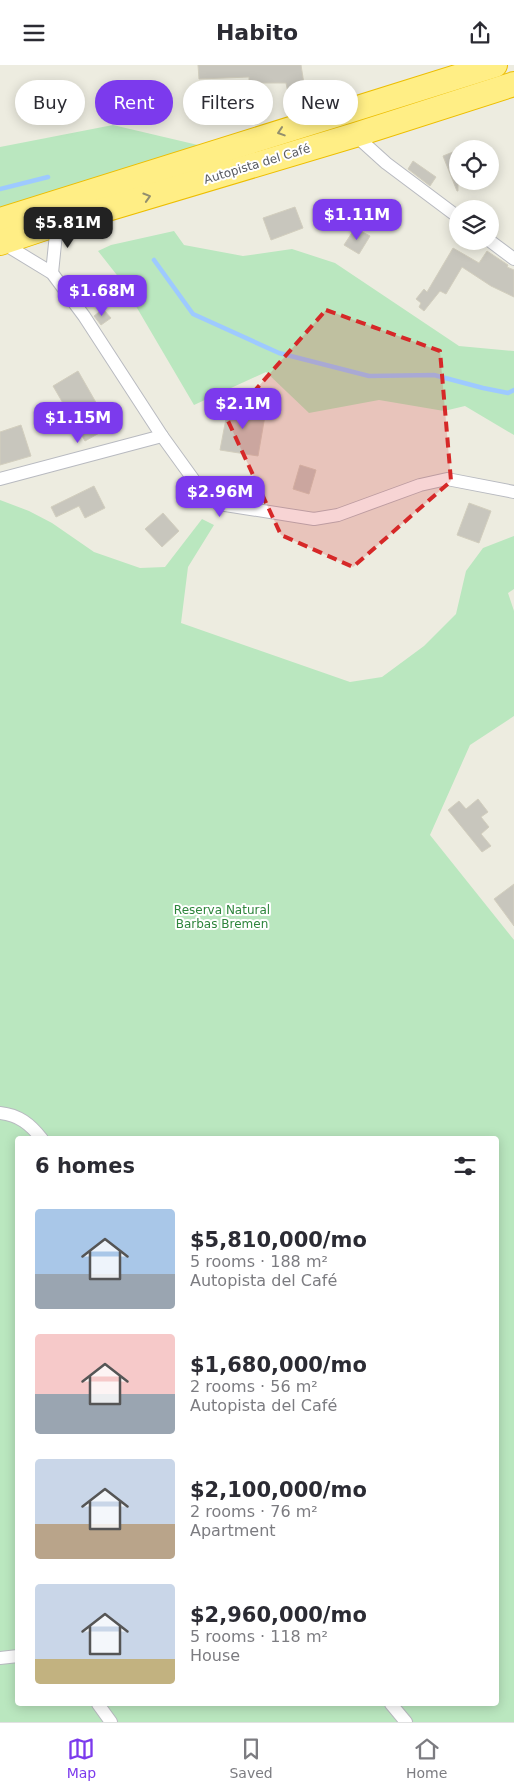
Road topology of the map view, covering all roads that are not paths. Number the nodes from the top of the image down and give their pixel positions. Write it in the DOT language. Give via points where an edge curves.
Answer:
graph roads {
  1 [pos="495,65"];
  2 [pos="514,84"];
  3 [pos="355,135"];
  4 [pos="449,210"];
  5 [pos="0,220"];
  6 [pos="57,223"];
  7 [pos="0,242"];
  8 [pos="499,248"];
  9 [pos="514,259"];
  10 [pos="52,273"];
  11 [pos="162,436"];
  12 [pos="0,479"];
  13 [pos="514,492"];
  14 [pos="0,1113"];
  15 [pos="40,1136"];
  16 [pos="15,1656"];
  17 [pos="0,1658"];
  18 [pos="99,1706"];
  19 [pos="393,1706"];
  20 [pos="111,1722"];
  21 [pos="406,1722"];
  1 -- 5 [label="highway, Autopista del Café, one-way"];
  2 -- 3 [label="highway, Autopista del Café"];
  3 -- 4 [label="street"];
  6 -- 3 [label="highway, Autopista del Café, one-way"];
  6 -- 7 [label="highway, Autopista del Café"];
  6 -- 10 [label="street"];
  7 -- 10 [label="street"];
  8 -- 9 [label="street"];
  10 -- 11 [label="street"];
  11 -- 12 [label="street"];
  11 -- 13 [label="street" via="201,489 219,504 314,519 338,515 420,485 448,479"];
  14 -- 15 [label="street" via="14,1115"];
  16 -- 17 [label="street"];
  18 -- 20 [label="street"];
  19 -- 21 [label="street"];
}
